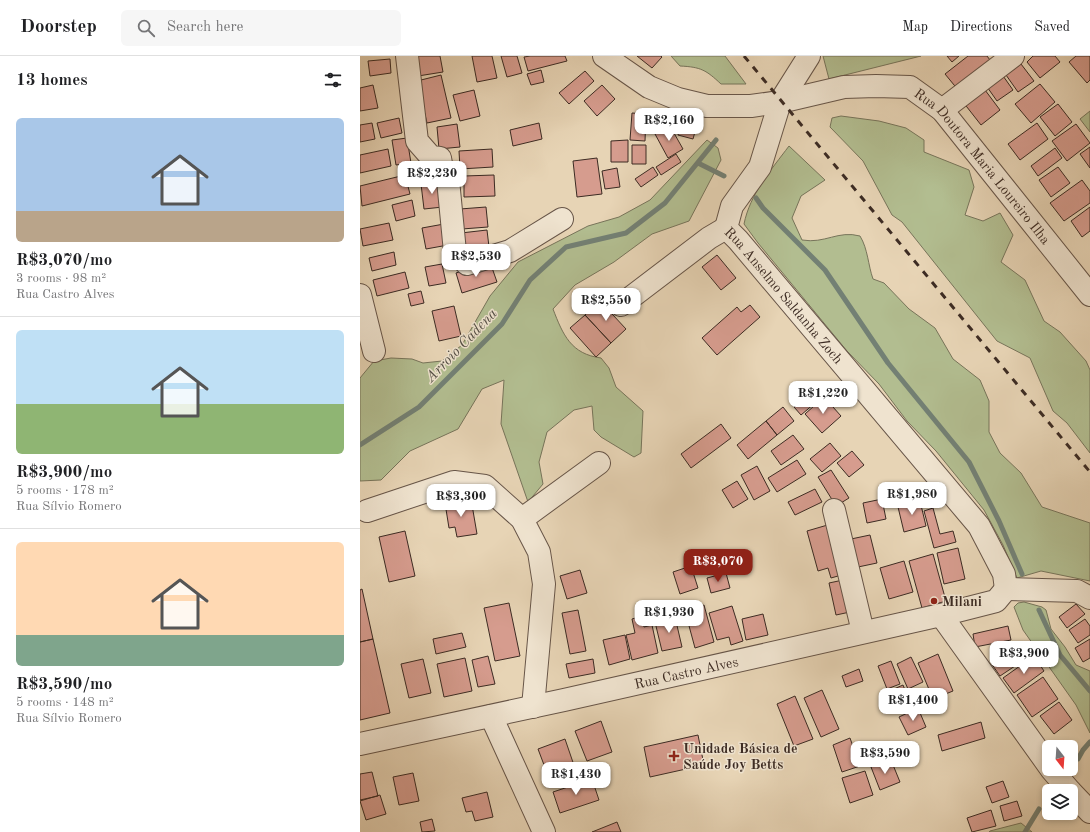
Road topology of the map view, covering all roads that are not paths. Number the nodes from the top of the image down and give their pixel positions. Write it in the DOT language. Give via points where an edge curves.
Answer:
graph roads {
  1 [pos="407,56"];
  2 [pos="604,56"];
  3 [pos="809,56"];
  4 [pos="1014,56"];
  5 [pos="780,102"];
  6 [pos="942,110"];
  7 [pos="562,219"];
  8 [pos="726,228"];
  9 [pos="360,295"];
  10 [pos="1090,295"];
  11 [pos="621,306"];
  12 [pos="374,351"];
  13 [pos="599,463"];
  14 [pos="834,510"];
  15 [pos="367,511"];
  16 [pos="522,519"];
  17 [pos="1006,589"];
  18 [pos="1090,598"];
  19 [pos="941,615"];
  20 [pos="863,632"];
  21 [pos="533,707"];
  22 [pos="491,716"];
  23 [pos="360,744"];
  24 [pos="1042,756"];
  25 [pos="1057,776"];
  26 [pos="1063,784"];
  27 [pos="1078,801"];
  28 [pos="1090,814"];
  29 [pos="544,832"];
  1 -- 7 [label="street" via="418,141 431,157 440,158 443,174 448,180 455,252 467,264 510,251"];
  2 -- 5 [label="street, Rua Doutora Maria Loureiro Ilha" via="649,87 678,99 707,106 751,106"];
  3 -- 5 [label="street, Rua Anselmo Saldanha Zoch"];
  4 -- 6 [label="street"];
  5 -- 6 [label="street, Rua Doutora Maria Loureiro Ilha" via="844,87 910,87"];
  5 -- 8 [label="street, Rua Anselmo Saldanha Zoch" via="760,167 732,206"];
  6 -- 10 [label="street, Rua Doutora Maria Loureiro Ilha"];
  8 -- 11 [label="street" via="709,238"];
  8 -- 17 [label="street, Rua Anselmo Saldanha Zoch" via="979,526 1004,574"];
  9 -- 12 [label="street"];
  13 -- 16 [label="street"];
  14 -- 20 [label="street"];
  15 -- 16 [label="street" via="454,482 485,486"];
  16 -- 21 [label="street" via="539,552 544,584"];
  17 -- 18 [label="street" via="1077,591"];
  17 -- 19 [label="street, Rua Castro Alves" via="996,601"];
  19 -- 20 [label="street, Rua Castro Alves"];
  19 -- 24 [label="street"];
  20 -- 21 [label="street, Rua Castro Alves"];
  21 -- 22 [label="street, Rua Castro Alves"];
  22 -- 23 [label="street, Rua Castro Alves"];
  22 -- 29 [label="street"];
  25 -- 26 [label="street"];
  27 -- 28 [label="street"];
}
